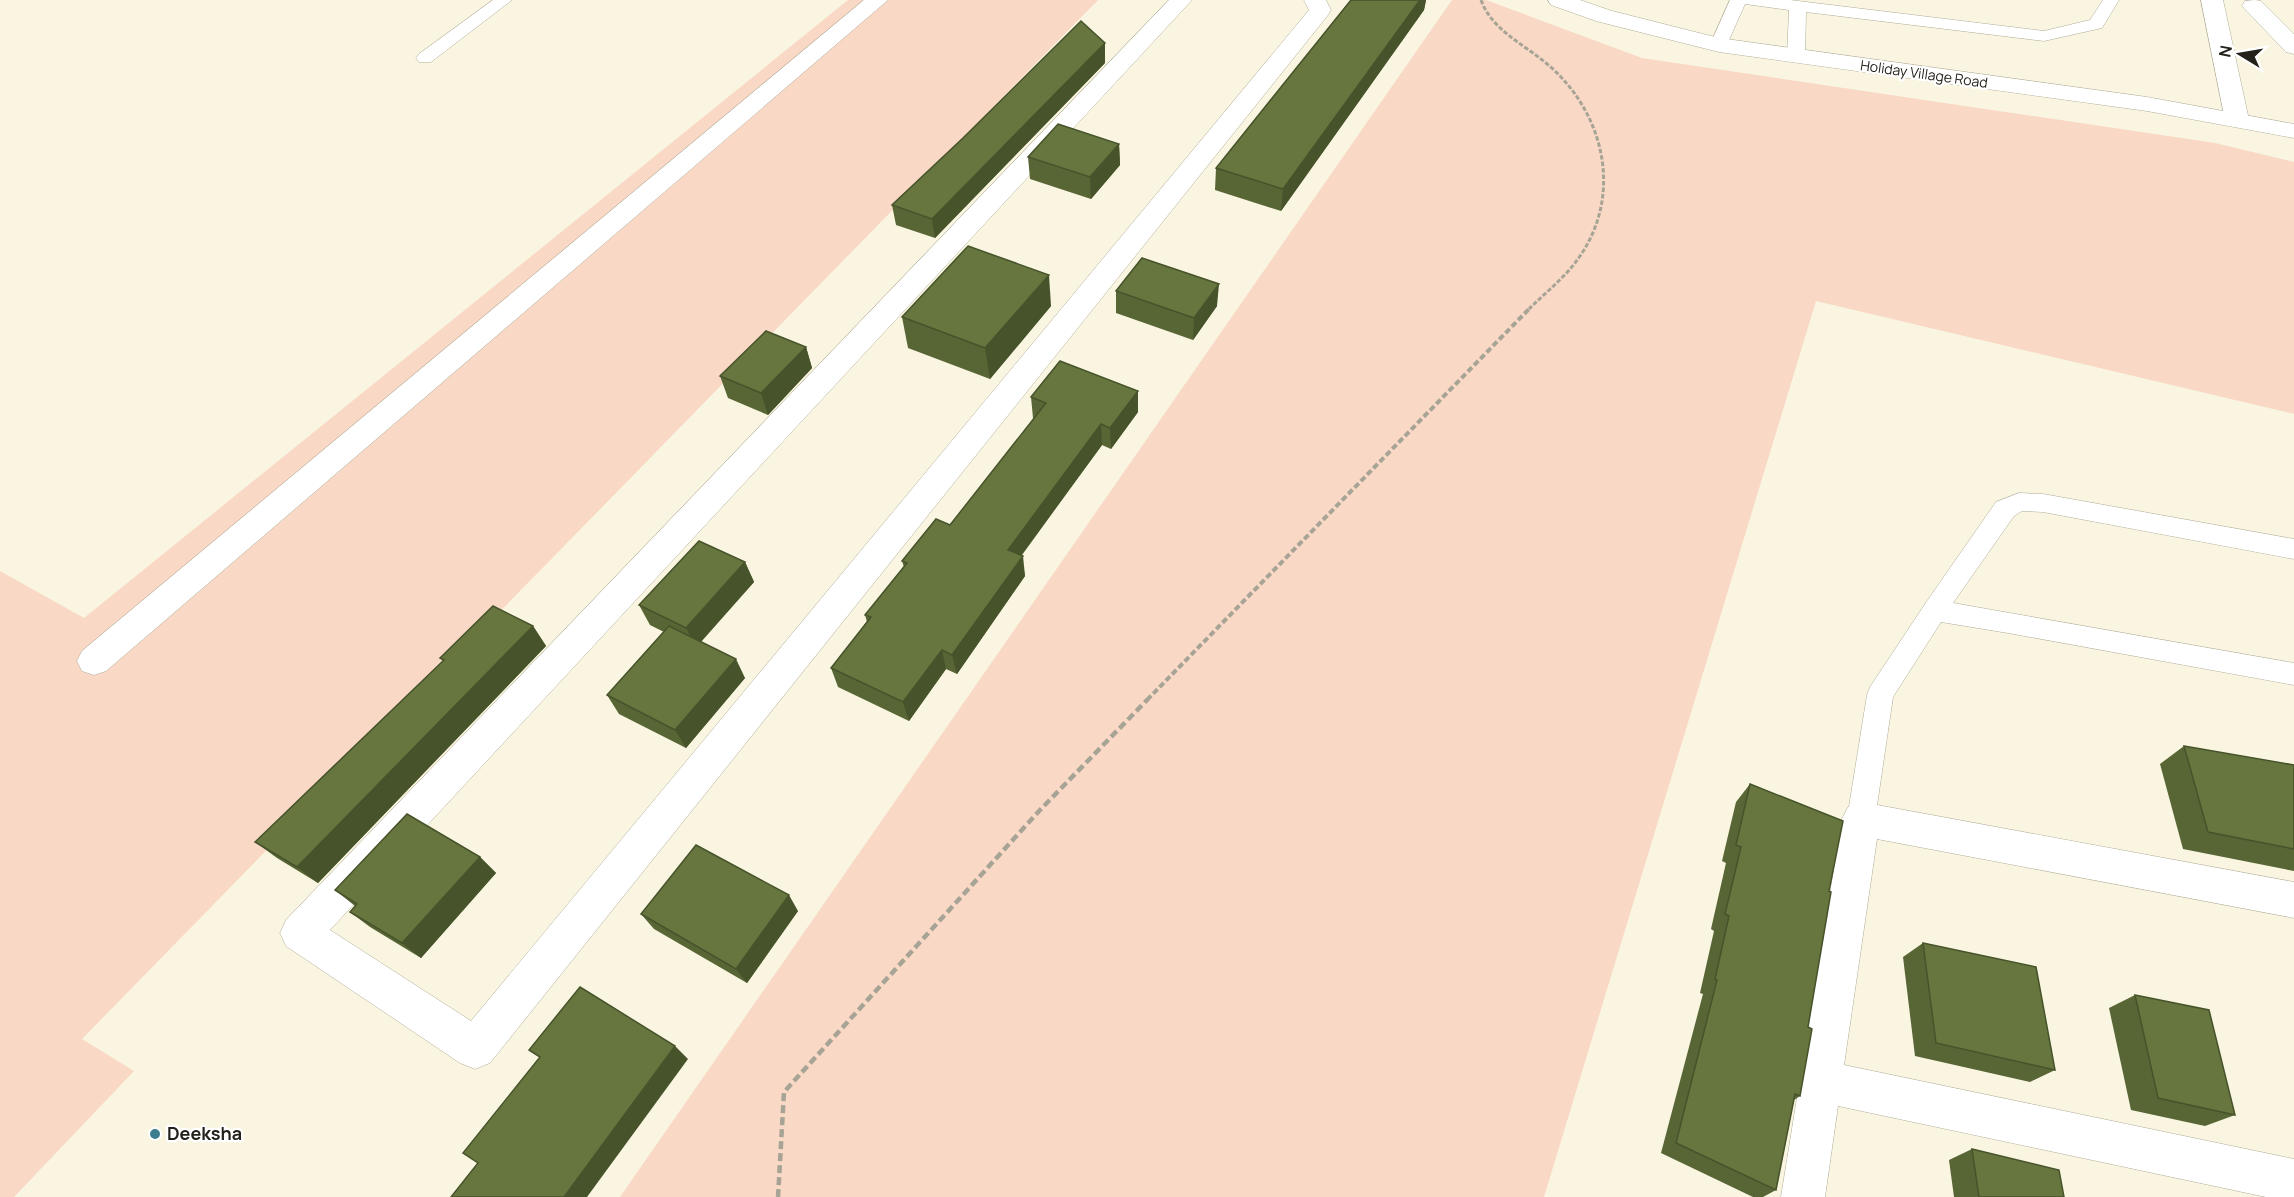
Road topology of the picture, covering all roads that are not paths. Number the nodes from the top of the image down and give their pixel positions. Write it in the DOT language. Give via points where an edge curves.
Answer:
graph roads {
  1 [pos="504,0"];
  2 [pos="877,0"];
  3 [pos="1181,0"];
  4 [pos="1315,0"];
  5 [pos="1559,0"];
  6 [pos="1738,0"];
  7 [pos="1750,0"];
  8 [pos="2111,0"];
  9 [pos="2212,0"];
  10 [pos="2222,0"];
  11 [pos="2279,0"];
  12 [pos="1798,6"];
  13 [pos="2253,6"];
  14 [pos="1719,45"];
  15 [pos="2294,47"];
  16 [pos="1796,57"];
  17 [pos="425,58"];
  18 [pos="2237,120"];
  19 [pos="2294,131"];
  20 [pos="2294,549"];
  21 [pos="1934,611"];
  22 [pos="94,661"];
  23 [pos="2294,674"];
  24 [pos="1861,819"];
  25 [pos="2294,900"];
  26 [pos="1821,1081"];
  27 [pos="2294,1181"];
  28 [pos="1803,1197"];
  1 -- 17 [label="lane"];
  2 -- 22 [label="street"];
  3 -- 4 [label="street" via="300,933 475,1048 1320,10"];
  5 -- 14 [label="street, Holiday Village Road" via="1604,16"];
  6 -- 14 [label="lane"];
  7 -- 12 [label="lane"];
  8 -- 12 [label="lane" via="2096,24 2044,36"];
  9 -- 18 [label="street"];
  10 -- 13 [label="street"];
  11 -- 13 [label="street"];
  12 -- 16 [label="lane"];
  13 -- 15 [label="street"];
  14 -- 16 [label="street, Holiday Village Road"];
  16 -- 18 [label="street, Holiday Village Road" via="2147,104"];
  18 -- 19 [label="street, Holiday Village Road"];
  20 -- 21 [label="lane" via="2043,503 2019,502 2005,509"];
  21 -- 23 [label="lane"];
  21 -- 24 [label="lane" via="1880,695"];
  24 -- 25 [label="street"];
  24 -- 26 [label="street"];
  26 -- 27 [label="street"];
  26 -- 28 [label="street"];
}
